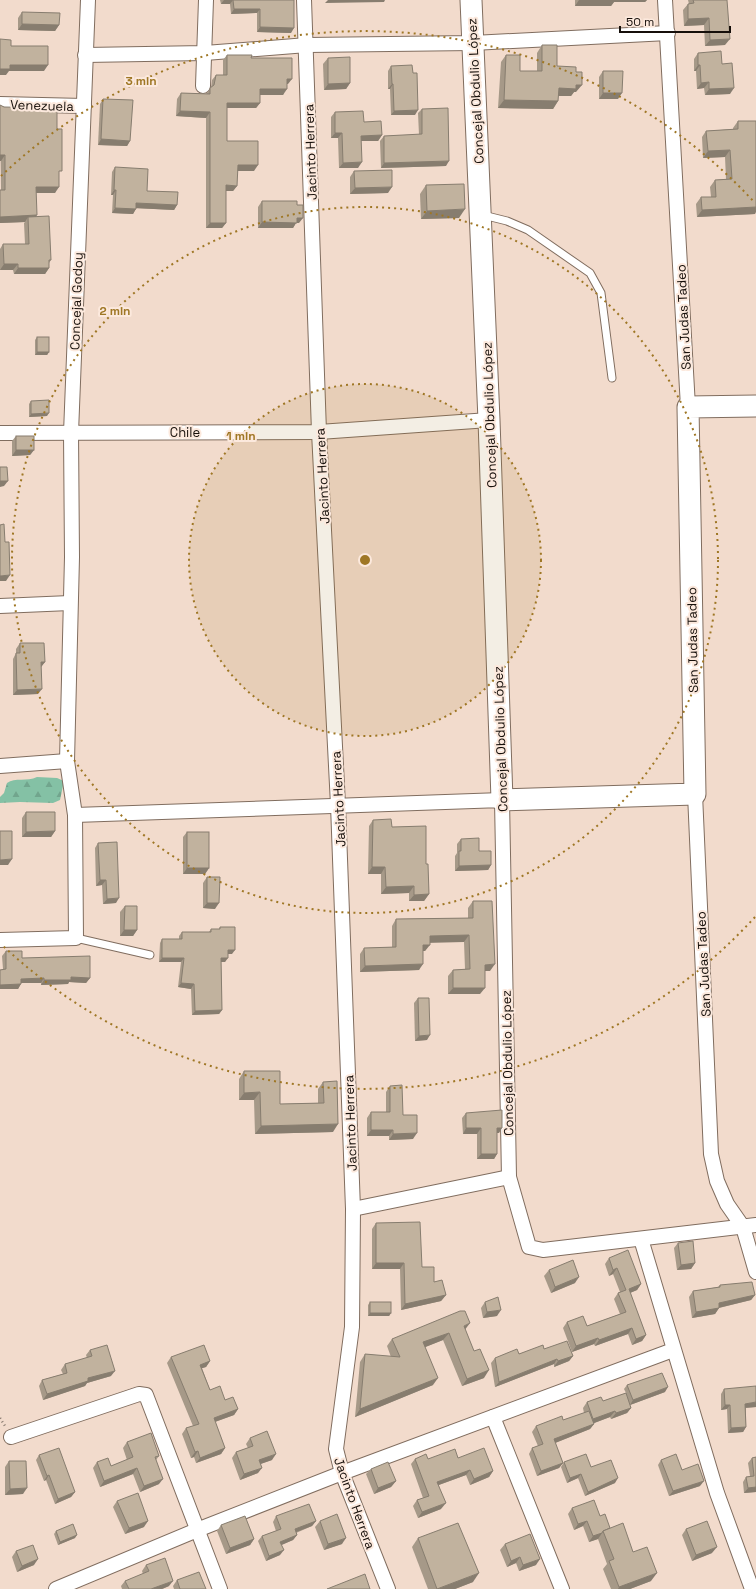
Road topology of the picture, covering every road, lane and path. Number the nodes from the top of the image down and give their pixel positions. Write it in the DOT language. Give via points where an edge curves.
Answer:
graph roads {
  1 [pos="88,0"];
  2 [pos="206,0"];
  3 [pos="304,0"];
  4 [pos="471,0"];
  5 [pos="665,0"];
  6 [pos="668,33"];
  7 [pos="473,42"];
  8 [pos="307,45"];
  9 [pos="205,54"];
  10 [pos="86,55"];
  11 [pos="203,86"];
  12 [pos="0,104"];
  13 [pos="84,106"];
  14 [pos="481,214"];
  15 [pos="612,378"];
  16 [pos="756,406"];
  17 [pos="688,407"];
  18 [pos="489,420"];
  19 [pos="71,432"];
  20 [pos="319,432"];
  21 [pos="0,433"];
  22 [pos="70,603"];
  23 [pos="0,606"];
  24 [pos="68,761"];
  25 [pos="0,766"];
  26 [pos="695,794"];
  27 [pos="502,800"];
  28 [pos="338,805"];
  29 [pos="75,815"];
  30 [pos="76,938"];
  31 [pos="0,940"];
  32 [pos="150,955"];
  33 [pos="509,1177"];
  34 [pos="353,1209"];
  35 [pos="750,1226"];
  36 [pos="641,1239"];
  37 [pos="756,1272"];
  38 [pos="673,1350"];
  39 [pos="493,1417"];
  40 [pos="11,1437"];
  41 [pos="342,1472"];
  42 [pos="197,1530"];
  43 [pos="56,1589"];
  44 [pos="220,1589"];
  45 [pos="388,1589"];
  46 [pos="562,1589"];
  47 [pos="752,1589"];
  1 -- 10 [label="street, Concejal Godoy"];
  2 -- 9 [label="street"];
  3 -- 8 [label="street, Jacinto Herrera"];
  4 -- 7 [label="street, Concejal Obdulio López"];
  5 -- 6 [label="street, San Judas Tadeo"];
  6 -- 7 [label="street"];
  6 -- 17 [label="street, San Judas Tadeo"];
  7 -- 8 [label="street"];
  7 -- 14 [label="street, Concejal Obdulio López"];
  8 -- 9 [label="street"];
  8 -- 20 [label="street, Jacinto Herrera"];
  9 -- 10 [label="street"];
  9 -- 11 [label="street"];
  10 -- 13 [label="street, Concejal Godoy"];
  12 -- 13 [label="street, Venezuela"];
  13 -- 19 [label="street, Concejal Godoy"];
  14 -- 15 [label="lane" via="528,230 590,273 602,293"];
  14 -- 18 [label="street, Concejal Obdulio López"];
  16 -- 17 [label="street"];
  17 -- 26 [label="street, San Judas Tadeo"];
  18 -- 20 [label="street, Chile"];
  18 -- 27 [label="street, Concejal Obdulio López"];
  19 -- 20 [label="street, Chile"];
  19 -- 21 [label="street, Chile"];
  19 -- 22 [label="street, Concejal Godoy"];
  20 -- 28 [label="street, Jacinto Herrera"];
  22 -- 23 [label="street"];
  22 -- 24 [label="street, Concejal Godoy"];
  24 -- 25 [label="street"];
  24 -- 29 [label="street, Concejal Godoy"];
  26 -- 27 [label="street"];
  26 -- 35 [label="street, San Judas Tadeo" via="711,1154 717,1181 727,1204"];
  27 -- 28 [label="street"];
  27 -- 33 [label="street, Concejal Obdulio López"];
  28 -- 29 [label="street"];
  28 -- 34 [label="street, Jacinto Herrera"];
  29 -- 30 [label="street, Concejal Godoy"];
  30 -- 31 [label="street"];
  30 -- 32 [label="lane"];
  33 -- 34 [label="street"];
  33 -- 36 [label="street, Concejal Obdulio López" via="529,1247 543,1250"];
  34 -- 41 [label="street, Jacinto Herrera" via="352,1327 336,1449"];
  35 -- 36 [label="street, Concejal Obdulio López"];
  35 -- 37 [label="street, San Judas Tadeo"];
  36 -- 38 [label="street"];
  38 -- 39 [label="street"];
  38 -- 47 [label="street" via="717,1492"];
  39 -- 41 [label="street"];
  39 -- 46 [label="street"];
  40 -- 42 [label="street" via="139,1394 146,1395"];
  41 -- 42 [label="street"];
  41 -- 45 [label="street, Jacinto Herrera"];
  42 -- 43 [label="street"];
  42 -- 44 [label="street"];
}
